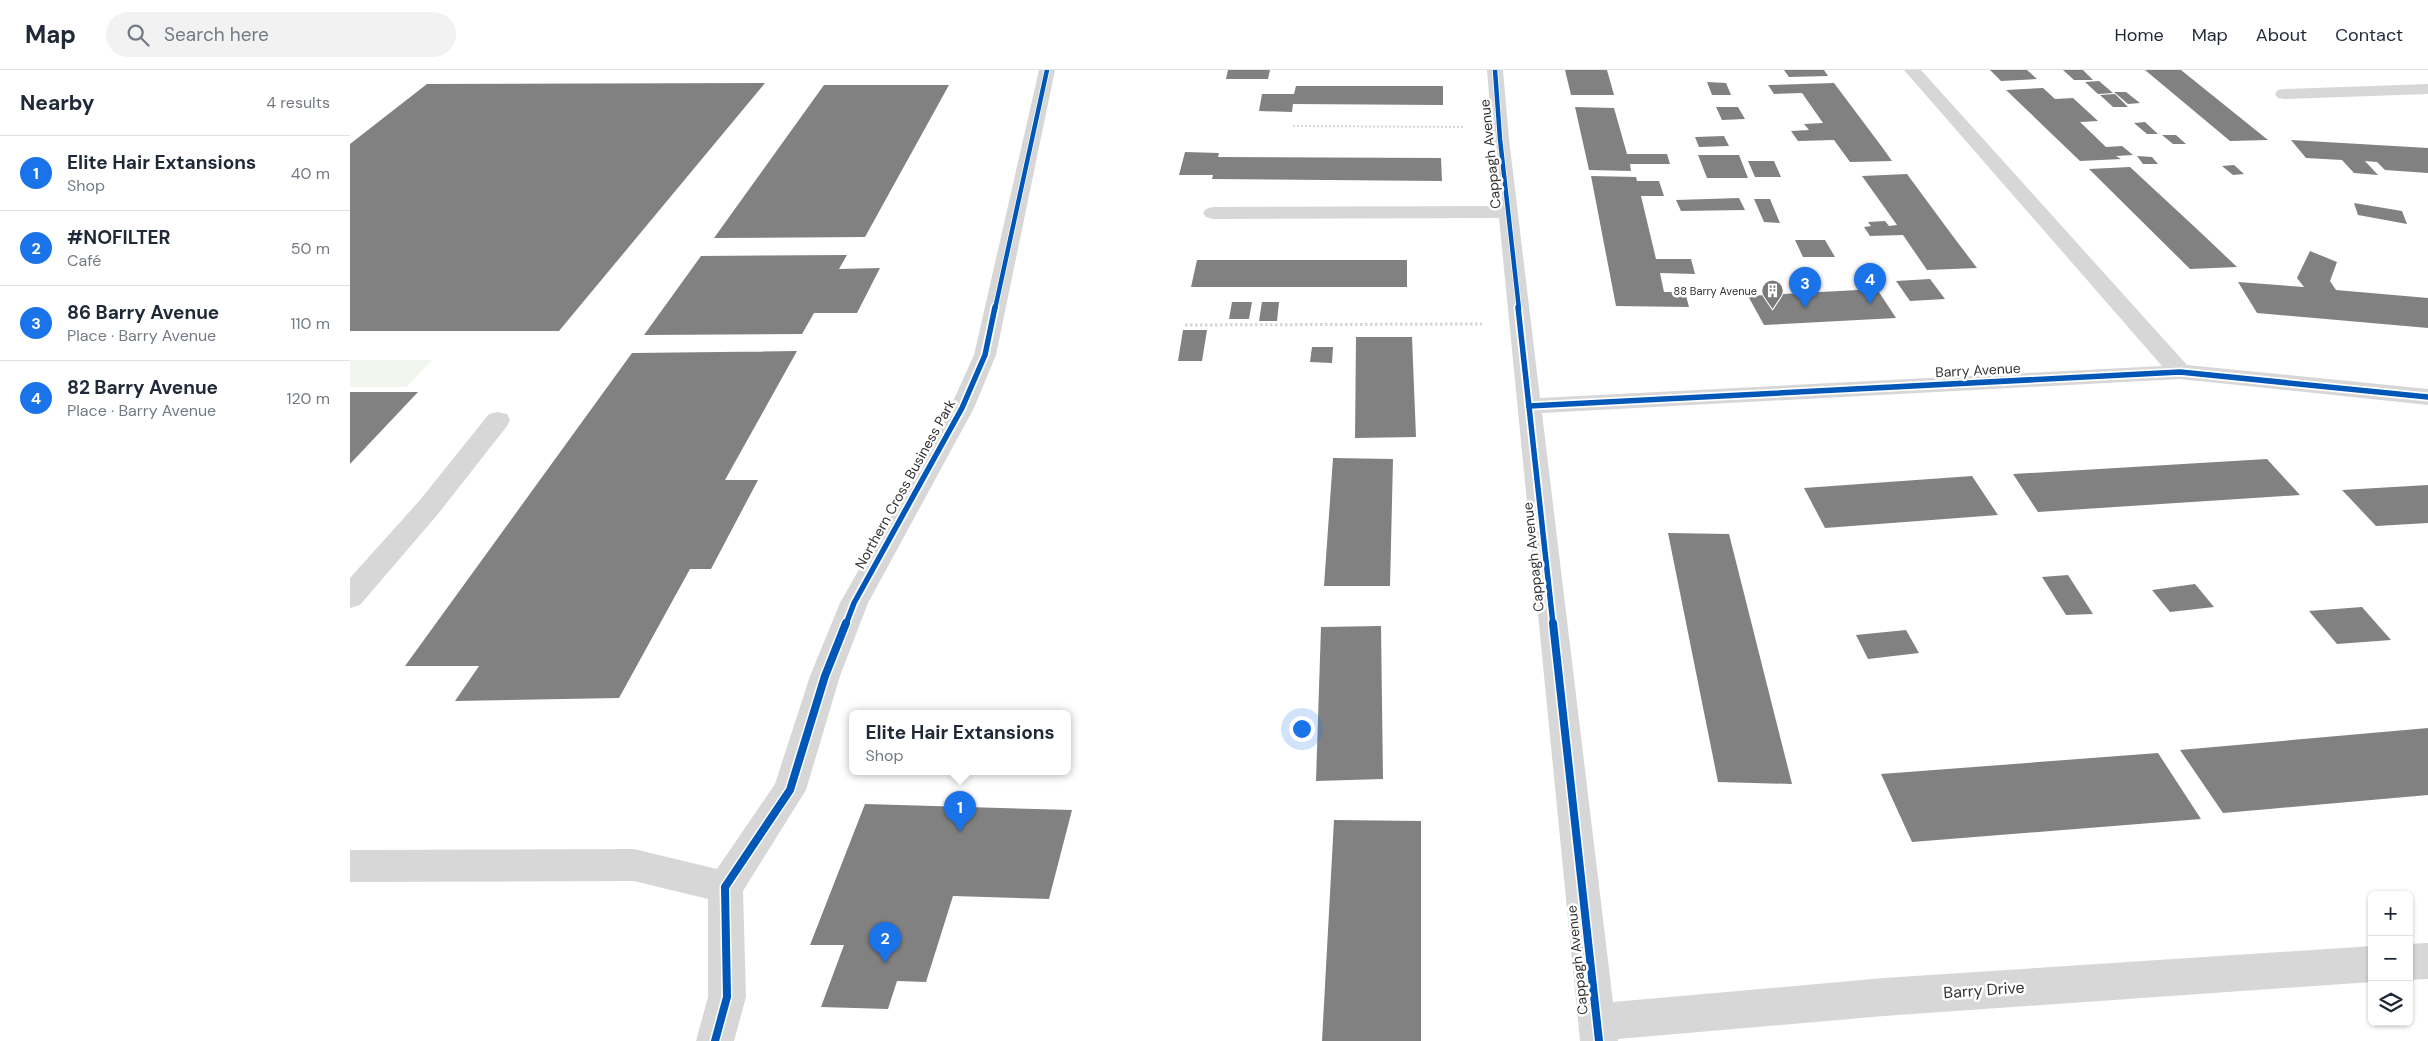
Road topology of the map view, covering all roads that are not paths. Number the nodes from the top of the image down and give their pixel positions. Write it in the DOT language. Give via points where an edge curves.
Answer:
graph roads {
  1 [pos="1047,70"];
  2 [pos="1495,70"];
  3 [pos="1912,70"];
  4 [pos="2428,90"];
  5 [pos="2284,94"];
  6 [pos="1508,212"];
  7 [pos="1213,214"];
  8 [pos="2180,372"];
  9 [pos="2428,397"];
  10 [pos="1529,406"];
  11 [pos="498,420"];
  12 [pos="350,597"];
  13 [pos="350,866"];
  14 [pos="725,887"];
  15 [pos="2428,961"];
  16 [pos="2413,962"];
  17 [pos="2368,964"];
  18 [pos="1598,1032"];
  19 [pos="715,1041"];
  1 -- 14 [label="street, Northern Cross Business Park" via="985,355 962,408 854,603 826,676 790,790"];
  2 -- 6 [label="street, Cappagh Avenue"];
  3 -- 8 [label="street"];
  4 -- 5 [label="street"];
  6 -- 7 [label="street"];
  6 -- 10 [label="street, Cappagh Avenue"];
  8 -- 9 [label="street, Barry Avenue"];
  8 -- 10 [label="street, Barry Avenue"];
  10 -- 18 [label="street, Cappagh Avenue"];
  11 -- 12 [label="street"];
  13 -- 14 [label="street" via="634,865"];
  14 -- 19 [label="street" via="727,997"];
  15 -- 16 [label="street"];
  17 -- 18 [label="street, Barry Drive" via="1894,996"];
}
